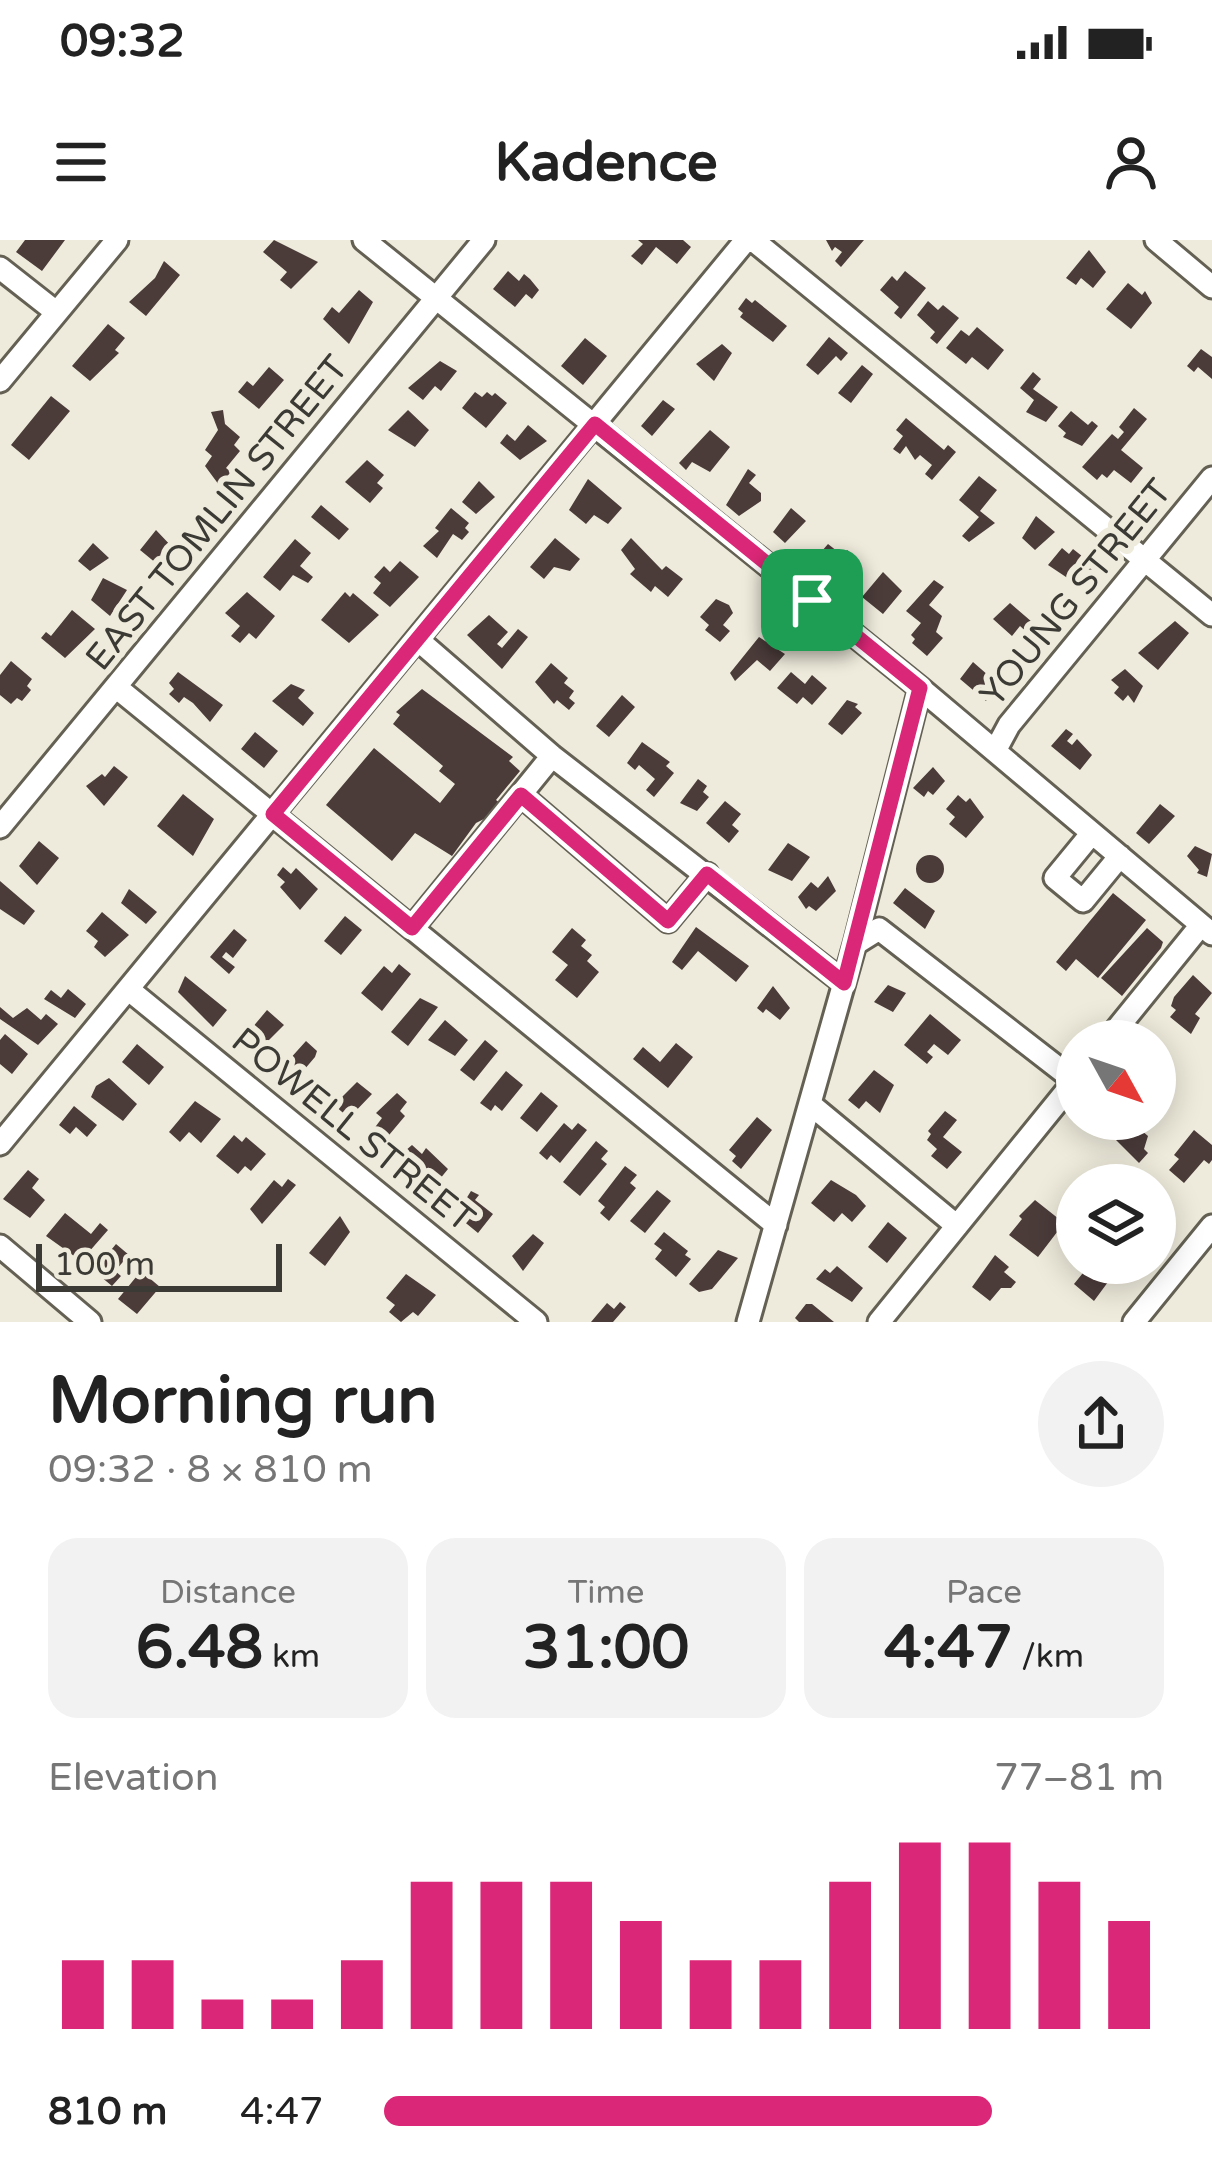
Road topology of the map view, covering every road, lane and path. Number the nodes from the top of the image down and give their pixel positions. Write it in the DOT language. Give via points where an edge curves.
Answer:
graph roads {
  1 [pos="117,240"];
  2 [pos="364,240"];
  3 [pos="484,240"];
  4 [pos="750,240"];
  5 [pos="1156,240"];
  6 [pos="0,268"];
  7 [pos="1212,286"];
  8 [pos="436,297"];
  9 [pos="56,313"];
  10 [pos="0,381"];
  11 [pos="595,424"];
  12 [pos="1212,478"];
  13 [pos="1145,560"];
  14 [pos="1212,615"];
  15 [pos="417,639"];
  16 [pos="116,687"];
  17 [pos="920,688"];
  18 [pos="995,751"];
  19 [pos="552,756"];
  20 [pos="521,795"];
  21 [pos="273,814"];
  22 [pos="0,827"];
  23 [pos="1092,833"];
  24 [pos="1120,856"];
  25 [pos="707,874"];
  26 [pos="412,928"];
  27 [pos="1207,929"];
  28 [pos="855,944"];
  29 [pos="844,983"];
  30 [pos="128,989"];
  31 [pos="1126,1020"];
  32 [pos="1056,1065"];
  33 [pos="810,1104"];
  34 [pos="1056,1105"];
  35 [pos="0,1144"];
  36 [pos="776,1225"];
  37 [pos="957,1226"];
  38 [pos="1212,1226"];
  39 [pos="0,1246"];
  40 [pos="90,1322"];
  41 [pos="536,1322"];
  42 [pos="748,1322"];
  43 [pos="879,1322"];
  44 [pos="1134,1322"];
  1 -- 9 [label="street"];
  2 -- 8 [label="street"];
  3 -- 8 [label="street, EAST TOMLIN STREET"];
  4 -- 11 [label="street"];
  4 -- 13 [label="street"];
  5 -- 7 [label="street"];
  6 -- 9 [label="street"];
  8 -- 11 [label="street"];
  8 -- 16 [label="street, EAST TOMLIN STREET"];
  9 -- 10 [label="street"];
  11 -- 15 [label="street"];
  11 -- 17 [label="street"];
  12 -- 13 [label="street, YOUNG STREET"];
  13 -- 14 [label="street"];
  13 -- 18 [label="street, YOUNG STREET"];
  15 -- 19 [label="street"];
  15 -- 21 [label="street"];
  16 -- 21 [label="street"];
  16 -- 22 [label="street, EAST TOMLIN STREET"];
  17 -- 18 [label="street"];
  17 -- 28 [label="street"];
  18 -- 23 [label="street"];
  19 -- 20 [label="street"];
  19 -- 25 [label="street"];
  20 -- 25 [label="street" via="668,921"];
  20 -- 26 [label="street"];
  21 -- 26 [label="street"];
  21 -- 30 [label="street"];
  23 -- 24 [label="street"];
  23 -- 24 [label="street" via="1055,878 1083,901"];
  24 -- 27 [label="street"];
  25 -- 29 [label="street"];
  26 -- 36 [label="street"];
  27 -- 31 [label="street"];
  28 -- 29 [label="street"];
  28 -- 32 [label="street" via="879,928"];
  29 -- 33 [label="street"];
  30 -- 35 [label="street"];
  30 -- 41 [label="street, POWELL STREET"];
  33 -- 36 [label="street"];
  33 -- 37 [label="street"];
  34 -- 37 [label="street"];
  36 -- 42 [label="street"];
  37 -- 43 [label="street"];
  38 -- 44 [label="street"];
  39 -- 40 [label="street"];
}
